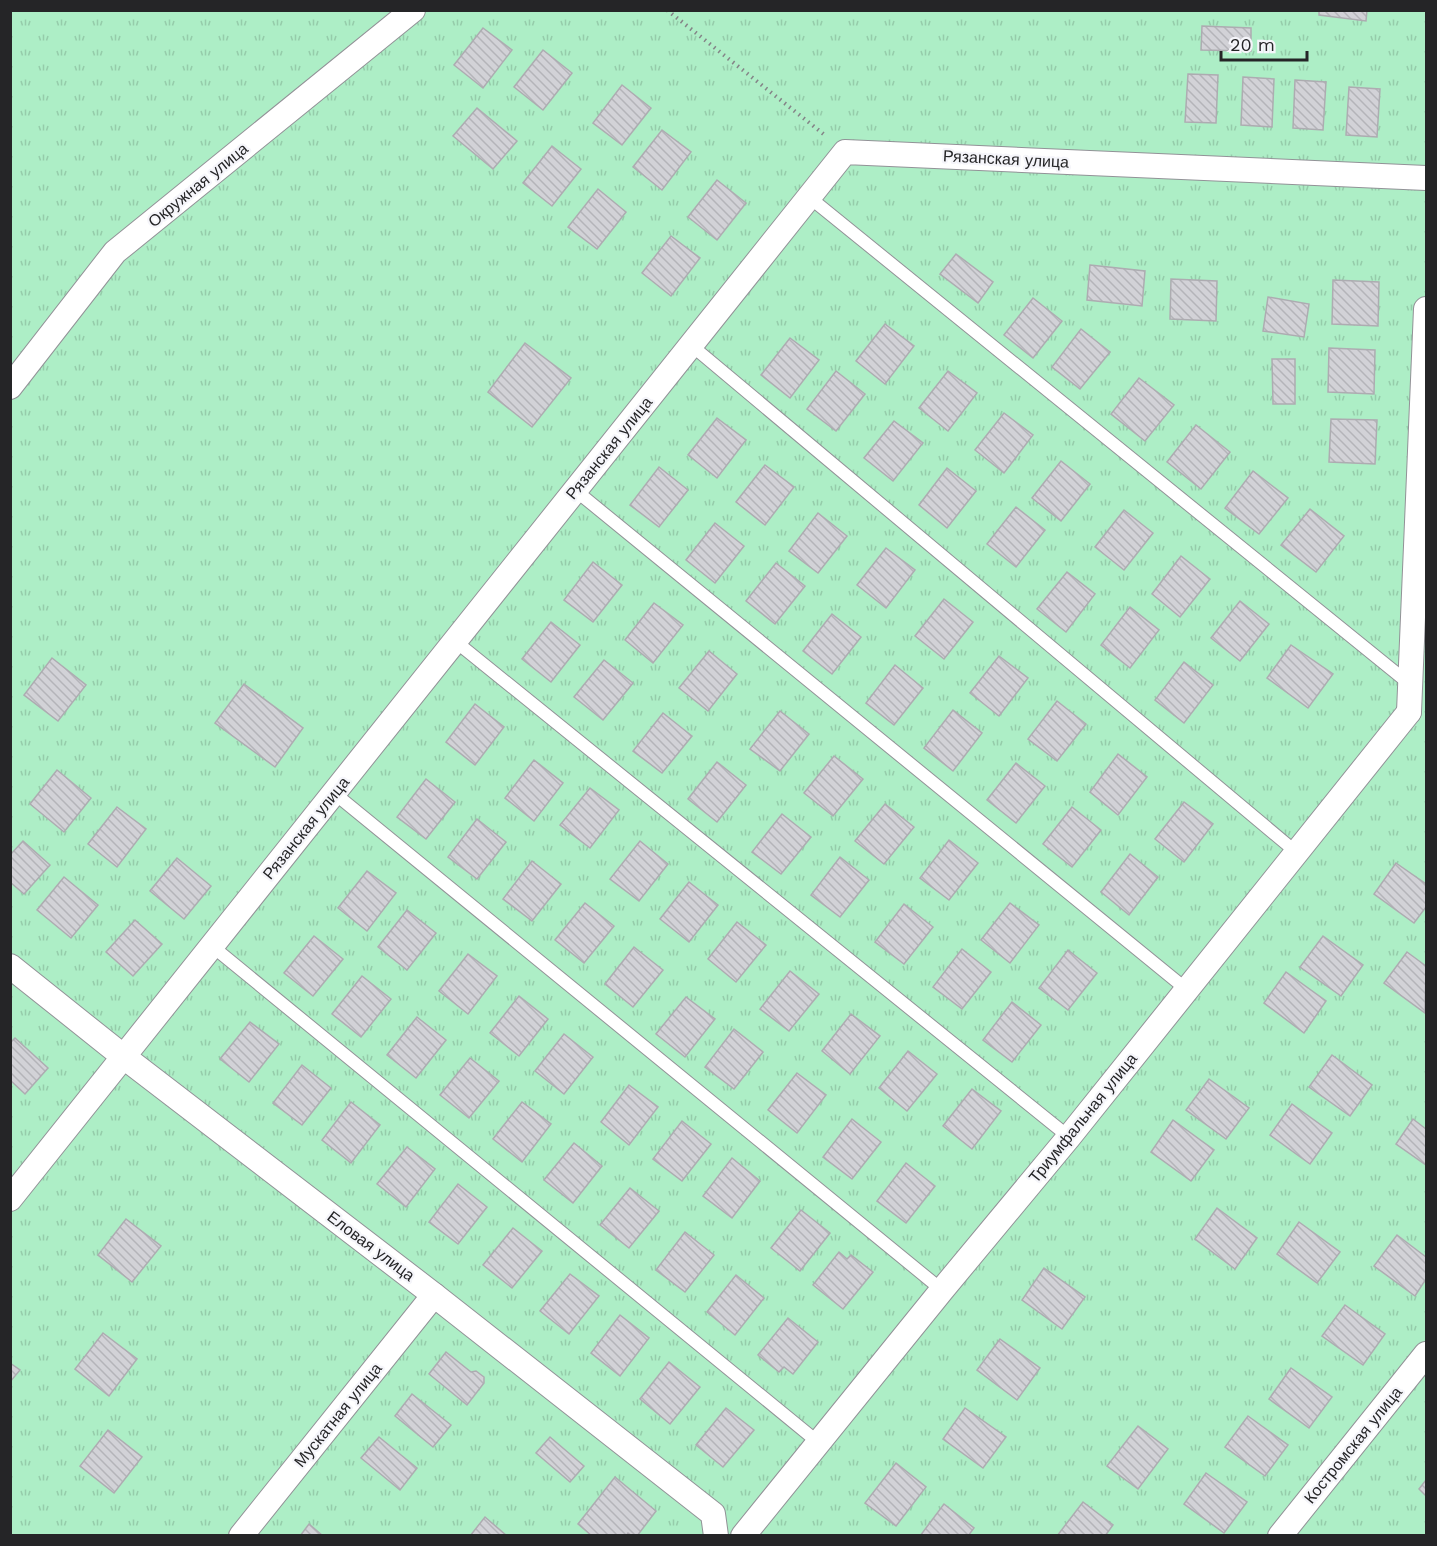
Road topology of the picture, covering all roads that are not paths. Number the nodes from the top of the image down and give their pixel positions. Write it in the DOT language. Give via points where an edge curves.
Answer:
graph roads {
  1 [pos="414,10"];
  2 [pos="1426,178"];
  3 [pos="809,197"];
  4 [pos="1426,309"];
  5 [pos="691,345"];
  6 [pos="10,387"];
  7 [pos="575,490"];
  8 [pos="455,641"];
  9 [pos="1411,685"];
  10 [pos="1418,712"];
  11 [pos="334,793"];
  12 [pos="1296,852"];
  13 [pos="212,946"];
  14 [pos="10,966"];
  15 [pos="1186,989"];
  16 [pos="124,1057"];
  17 [pos="1069,1137"];
  18 [pos="10,1199"];
  19 [pos="942,1290"];
  20 [pos="434,1295"];
  21 [pos="1426,1353"];
  22 [pos="819,1443"];
  23 [pos="241,1536"];
  24 [pos="716,1536"];
  25 [pos="743,1536"];
  26 [pos="1280,1536"];
  1 -- 6 [label="street, Окружная улица" via="116,252"];
  2 -- 3 [label="street, Рязанская улица" via="845,152"];
  3 -- 5 [label="street, Рязанская улица"];
  3 -- 9 [label="lane"];
  4 -- 9 [label="street"];
  5 -- 7 [label="street, Рязанская улица"];
  5 -- 12 [label="lane"];
  7 -- 8 [label="street, Рязанская улица"];
  7 -- 15 [label="lane"];
  8 -- 11 [label="street, Рязанская улица"];
  8 -- 17 [label="lane"];
  9 -- 10 [label="street"];
  10 -- 12 [label="street, Триумфальная улица"];
  11 -- 13 [label="street, Рязанская улица"];
  11 -- 19 [label="lane"];
  12 -- 15 [label="street, Триумфальная улица"];
  13 -- 16 [label="street, Рязанская улица"];
  13 -- 22 [label="lane"];
  14 -- 16 [label="street, Еловая улица"];
  15 -- 17 [label="street, Триумфальная улица"];
  16 -- 18 [label="street, Рязанская улица"];
  16 -- 20 [label="street, Еловая улица"];
  17 -- 19 [label="street, Триумфальная улица"];
  19 -- 22 [label="street, Триумфальная улица"];
  20 -- 23 [label="street, Мускатная улица"];
  20 -- 24 [label="street, Еловая улица" via="713,1514"];
  21 -- 26 [label="street, Костромская улица"];
  22 -- 25 [label="street, Триумфальная улица"];
}
